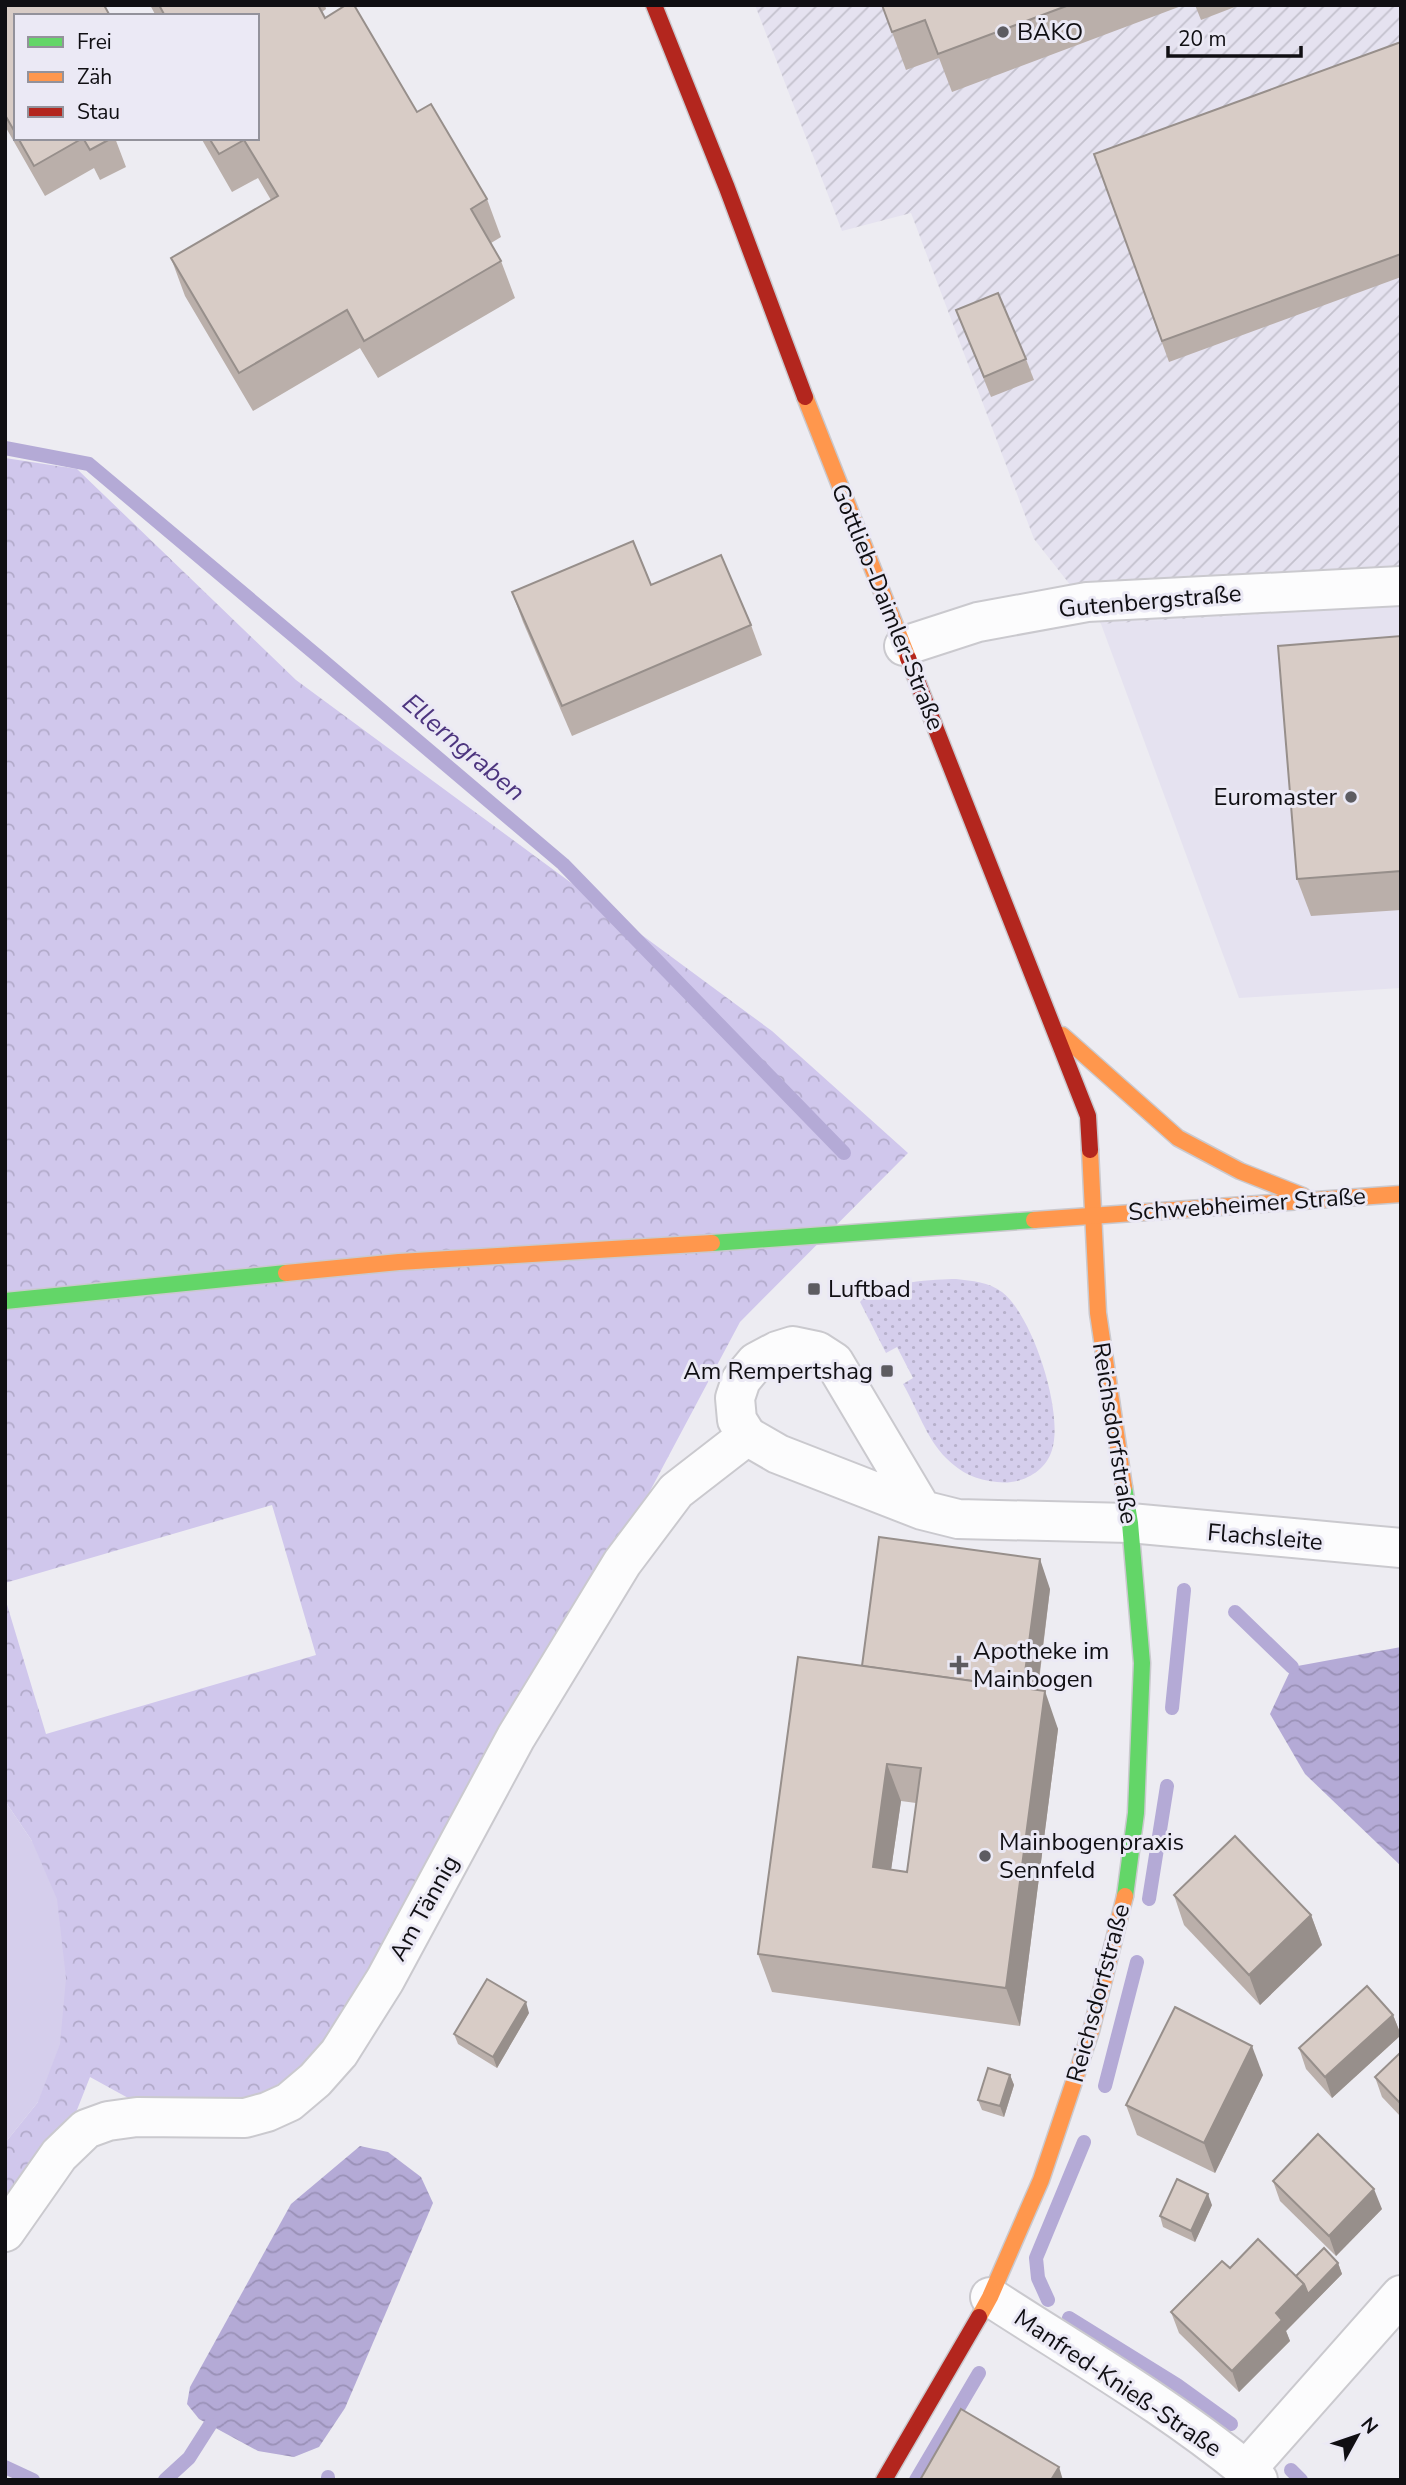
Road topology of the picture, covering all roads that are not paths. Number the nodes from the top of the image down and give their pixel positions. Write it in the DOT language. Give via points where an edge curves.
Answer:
graph roads {
  1 [pos="654,5"];
  2 [pos="1401,586"];
  3 [pos="904,646"];
  4 [pos="1054,1028"];
  5 [pos="1401,1194"];
  6 [pos="1311,1199"];
  7 [pos="1092,1215"];
  8 [pos="5,1301"];
  9 [pos="747,1436"];
  10 [pos="922,1510"];
  11 [pos="1130,1523"];
  12 [pos="1401,1548"];
  13 [pos="5,2232"];
  14 [pos="1401,2295"];
  15 [pos="989,2298"];
  16 [pos="1252,2475"];
  17 [pos="884,2480"];
  1 -- 3 [label="street, Gottlieb-Daimler-Straße"];
  2 -- 3 [label="street, Gutenbergstraße" via="1087,602 978,622"];
  3 -- 4 [label="street, Gottlieb-Daimler-Straße"];
  4 -- 6 [label="street" via="1178,1138 1240,1171"];
  4 -- 7 [label="street, Gottlieb-Daimler-Straße" via="1088,1116"];
  5 -- 6 [label="street, Schwebheimer Straße"];
  6 -- 7 [label="street, Schwebheimer Straße"];
  7 -- 8 [label="street, Schwebheimer Straße" via="399,1262"];
  7 -- 11 [label="street, Reichsdorfstraße" via="1098,1313"];
  9 -- 10 [label="street, Flachsleite" via="778,1454"];
  9 -- 10 [label="street" via="737,1420 741,1380 756,1362 777,1351 793,1346 817,1351 834,1362"];
  9 -- 13 [label="street, Am Tännig" via="676,1491 622,1563 516,1737 385,1980 339,2053 315,2080 289,2102 245,2119 137,2117 86,2129 58,2155"];
  10 -- 11 [label="street, Flachsleite" via="981,1521"];
  11 -- 12 [label="street, Flachsleite"];
  11 -- 15 [label="street, Reichsdorfstraße" via="1142,1662 1136,1813 1126,1891 1070,2098 1041,2180"];
  14 -- 16 [label="street, Manfred-Knieß-Straße"];
  15 -- 16 [label="street, Manfred-Knieß-Straße" via="1147,2396"];
  15 -- 17 [label="street, Reichsdorfstraße"];
}
